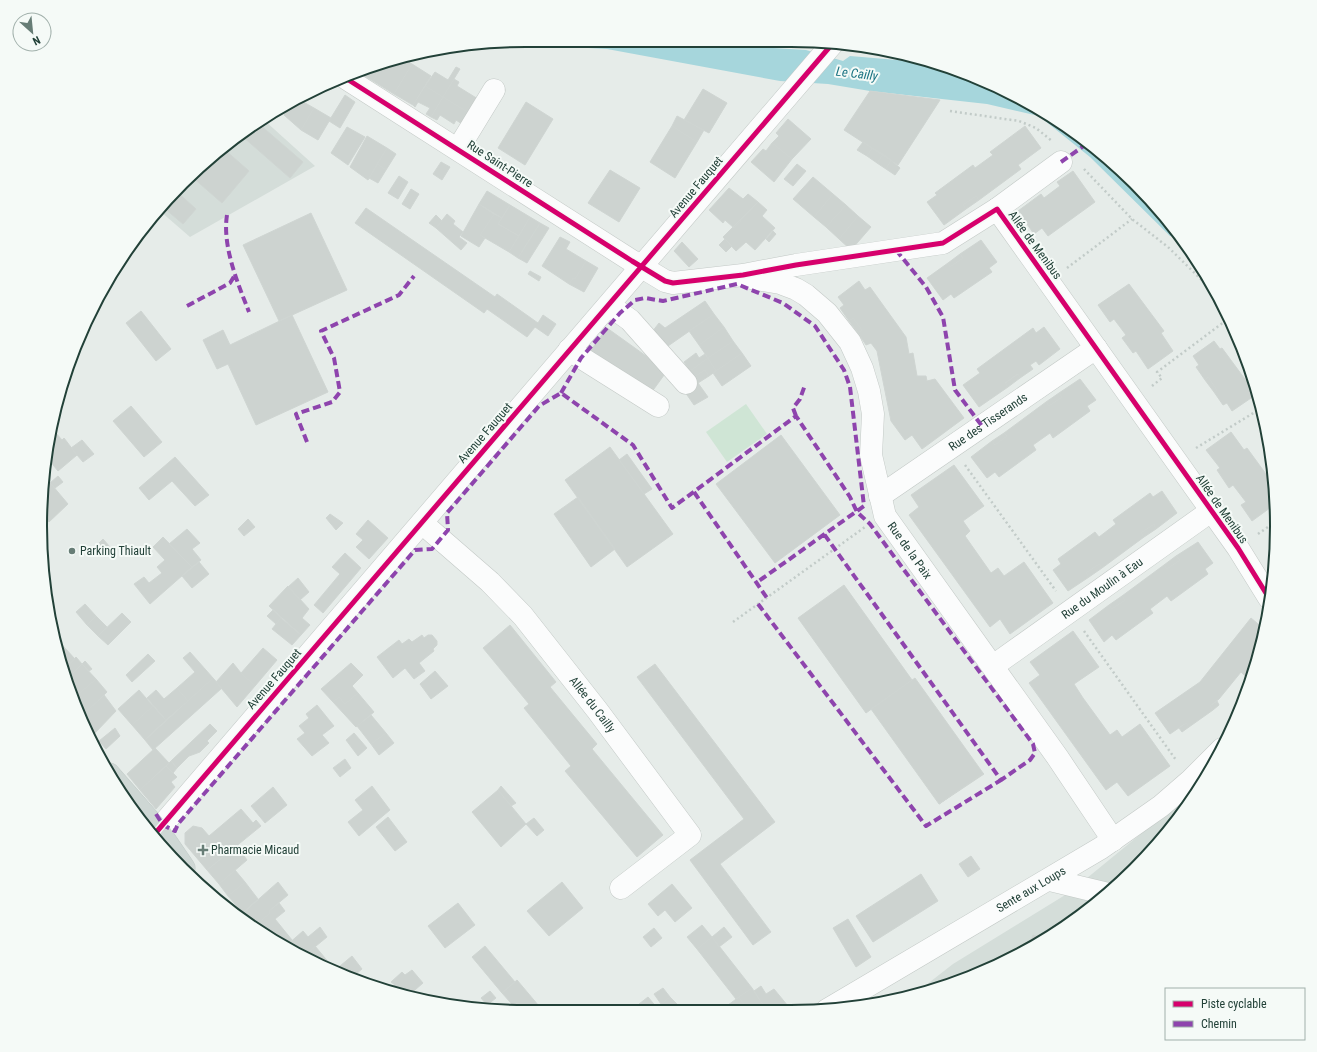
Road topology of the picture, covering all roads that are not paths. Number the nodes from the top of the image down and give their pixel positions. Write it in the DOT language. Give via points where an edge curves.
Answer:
graph roads {
  1 [pos="827,49"];
  2 [pos="349,81"];
  3 [pos="494,90"];
  4 [pos="458,148"];
  5 [pos="1071,164"];
  6 [pos="997,209"];
  7 [pos="796,265"];
  8 [pos="642,266"];
  9 [pos="744,275"];
  10 [pos="796,289"];
  11 [pos="609,305"];
  12 [pos="1096,348"];
  13 [pos="569,350"];
  14 [pos="686,383"];
  15 [pos="658,406"];
  16 [pos="882,506"];
  17 [pos="1212,511"];
  18 [pos="422,523"];
  19 [pos="1265,593"];
  20 [pos="992,666"];
  21 [pos="1207,764"];
  22 [pos="1191,789"];
  23 [pos="1161,806"];
  24 [pos="157,832"];
  25 [pos="1113,840"];
  26 [pos="1050,880"];
  27 [pos="621,888"];
  28 [pos="1100,892"];
  29 [pos="854,998"];
  1 -- 8 [label="street, Avenue Fauquet"];
  2 -- 4 [label="street, Rue Saint-Pierre"];
  3 -- 4 [label="street"];
  4 -- 8 [label="street, Rue Saint-Pierre"];
  5 -- 6 [label="street, Allée de Menibus"];
  6 -- 7 [label="street, Allée de Menibus" via="943,243"];
  6 -- 12 [label="street, Allée de Menibus"];
  7 -- 9 [label="street, Allée de Menibus"];
  7 -- 10 [label="street"];
  8 -- 9 [label="street, Allée de Menibus" via="673,283"];
  8 -- 11 [label="street, Avenue Fauquet"];
  9 -- 10 [label="street, Rue de la Paix"];
  10 -- 16 [label="street, Rue de la Paix" via="817,303 839,326 862,368 873,414 871,455"];
  11 -- 13 [label="street, Avenue Fauquet"];
  11 -- 14 [label="street" via="630,320"];
  12 -- 16 [label="street, Rue des Tisserands"];
  12 -- 17 [label="street, Allée de Menibus"];
  13 -- 15 [label="street"];
  13 -- 18 [label="street, Avenue Fauquet"];
  16 -- 20 [label="street, Rue de la Paix"];
  17 -- 19 [label="street, Allée de Menibus"];
  17 -- 20 [label="street, Rue du Moulin à Eau"];
  18 -- 24 [label="street, Avenue Fauquet"];
  18 -- 27 [label="street, Allée du Cailly" via="490,582 522,616 597,710 690,835"];
  20 -- 25 [label="street, Rue de la Paix"];
  21 -- 23 [label="street, Sente aux Loups"];
  22 -- 23 [label="street"];
  23 -- 25 [label="street, Sente aux Loups"];
  25 -- 26 [label="street, Sente aux Loups"];
  26 -- 28 [label="street"];
  26 -- 29 [label="street, Sente aux Loups"];
}
